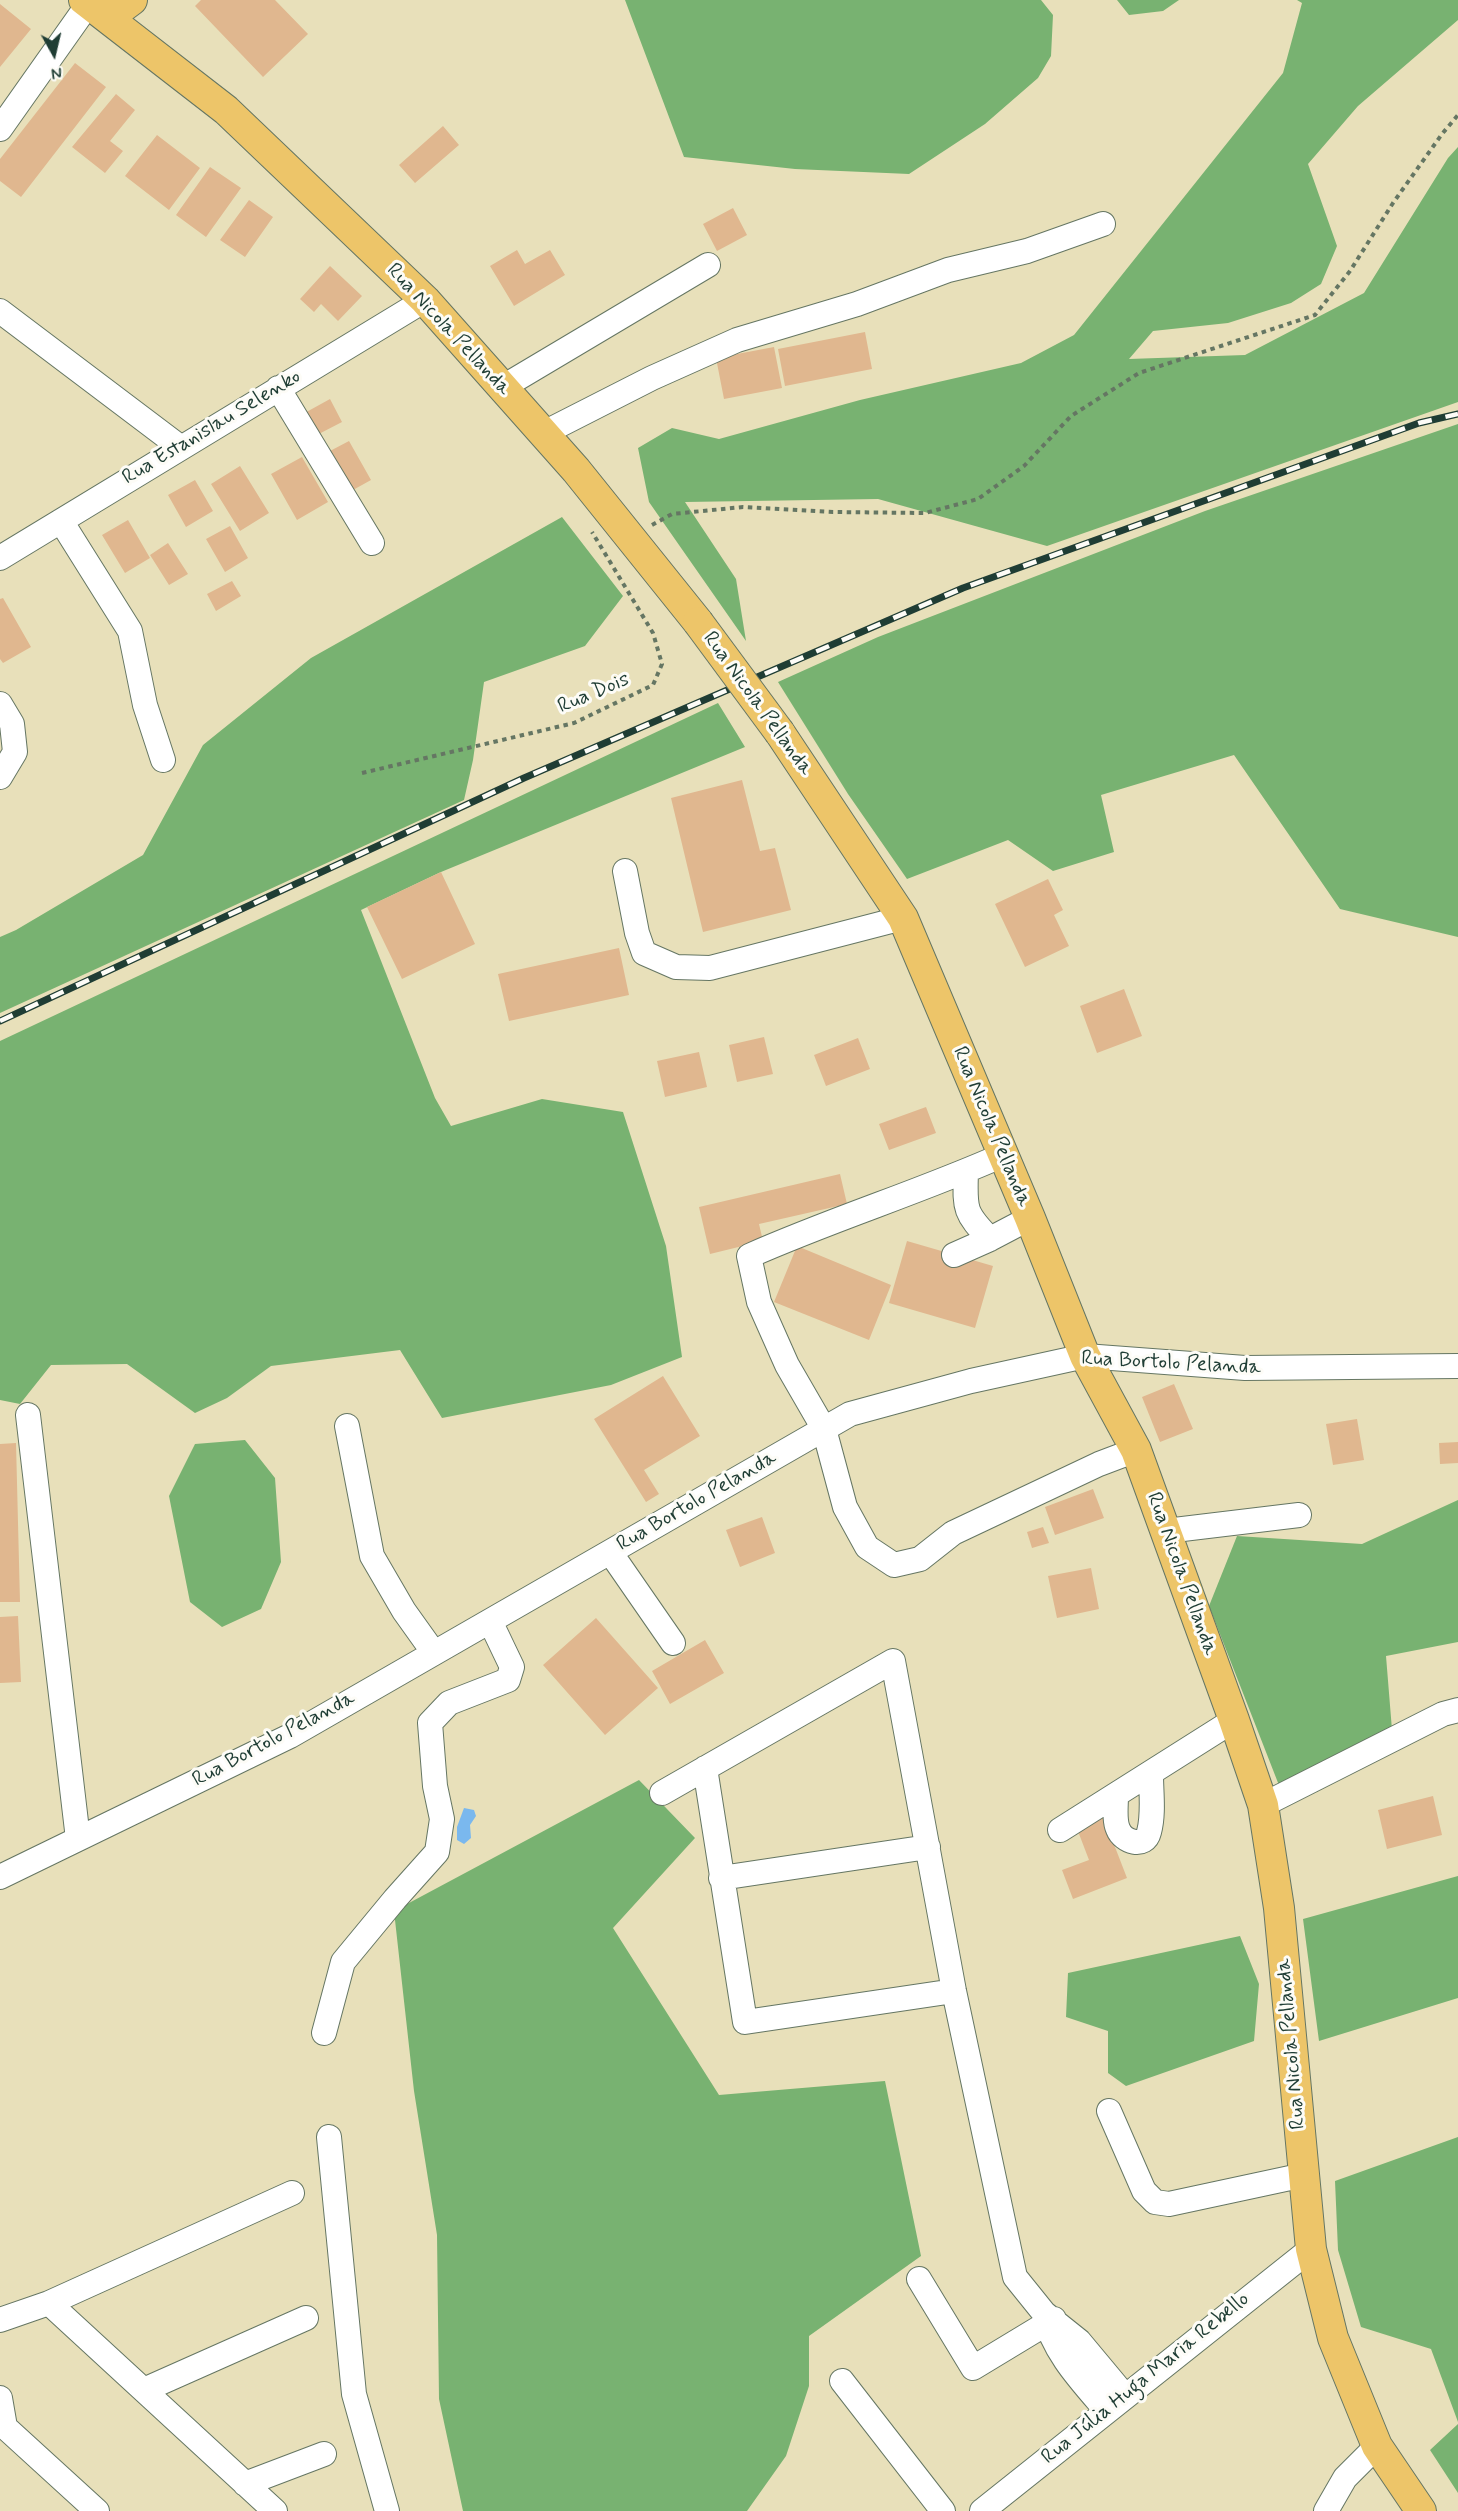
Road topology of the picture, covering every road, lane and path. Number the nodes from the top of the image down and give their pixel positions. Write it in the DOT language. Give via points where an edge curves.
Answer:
graph roads {
  1 [pos="132,0"];
  2 [pos="94,7"];
  3 [pos="1458,115"];
  4 [pos="0,129"];
  5 [pos="1103,224"];
  6 [pos="708,265"];
  7 [pos="424,300"];
  8 [pos="0,311"];
  9 [pos="503,387"];
  10 [pos="278,388"];
  11 [pos="544,433"];
  12 [pos="180,447"];
  13 [pos="61,521"];
  14 [pos="591,530"];
  15 [pos="630,538"];
  16 [pos="372,543"];
  17 [pos="0,558"];
  18 [pos="0,704"];
  19 [pos="163,760"];
  20 [pos="362,773"];
  21 [pos="0,777"];
  22 [pos="625,871"];
  23 [pos="903,918"];
  24 [pos="1003,1155"];
  25 [pos="966,1171"];
  26 [pos="1030,1218"];
  27 [pos="990,1239"];
  28 [pos="954,1255"];
  29 [pos="1084,1356"];
  30 [pos="1458,1366"];
  31 [pos="28,1415"];
  32 [pos="347,1426"];
  33 [pos="824,1429"];
  34 [pos="1136,1450"];
  35 [pos="1299,1515"];
  36 [pos="1166,1531"];
  37 [pos="610,1552"];
  38 [pos="490,1621"];
  39 [pos="673,1643"];
  40 [pos="434,1653"];
  41 [pos="1458,1710"];
  42 [pos="1234,1720"];
  43 [pos="705,1768"];
  44 [pos="1151,1775"];
  45 [pos="662,1793"];
  46 [pos="1116,1796"];
  47 [pos="1263,1805"];
  48 [pos="1060,1830"];
  49 [pos="78,1839"];
  50 [pos="928,1846"];
  51 [pos="0,1877"];
  52 [pos="721,1878"];
  53 [pos="954,1991"];
  54 [pos="324,2033"];
  55 [pos="1109,2111"];
  56 [pos="329,2138"];
  57 [pos="1304,2175"];
  58 [pos="292,2193"];
  59 [pos="1311,2248"];
  60 [pos="919,2279"];
  61 [pos="49,2303"];
  62 [pos="306,2318"];
  63 [pos="1048,2319"];
  64 [pos="0,2320"];
  65 [pos="842,2381"];
  66 [pos="144,2390"];
  67 [pos="0,2398"];
  68 [pos="1115,2403"];
  69 [pos="1377,2446"];
  70 [pos="324,2454"];
  71 [pos="245,2484"];
  72 [pos="1341,2484"];
  73 [pos="987,2510"];
  74 [pos="97,2511"];
  75 [pos="275,2511"];
  76 [pos="387,2511"];
  77 [pos="943,2511"];
  78 [pos="1326,2511"];
  79 [pos="1336,2511"];
  80 [pos="1420,2511"];
  1 -- 2 [label="main road"];
  2 -- 4 [label="street"];
  2 -- 7 [label="main road, Rua Nicola Pellanda" via="226,110"];
  3 -- 15 [label="path" via="1315,315 1139,373 1071,416 1024,466 978,499 925,513 743,507 672,514"];
  5 -- 11 [label="street" via="737,340"];
  6 -- 9 [label="street"];
  7 -- 9 [label="main road, Rua Nicola Pellanda"];
  7 -- 10 [label="street, Rua Estanislau Selenko"];
  8 -- 12 [label="street"];
  9 -- 11 [label="main road, Rua Nicola Pellanda"];
  10 -- 12 [label="street, Rua Estanislau Selenko"];
  10 -- 16 [label="street"];
  11 -- 15 [label="main road, Rua Nicola Pellanda"];
  12 -- 13 [label="street, Rua Estanislau Selenko"];
  13 -- 17 [label="street, Rua Estanislau Selenko"];
  13 -- 19 [label="street" via="130,631 145,705"];
  14 -- 20 [label="path, Rua Dois" via="653,633 662,664 653,685 574,723"];
  15 -- 23 [label="main road, Rua Nicola Pellanda, bridge" via="780,733"];
  18 -- 21 [label="street" via="12,724 15,752"];
  22 -- 23 [label="street" via="644,953 676,967 710,968"];
  23 -- 24 [label="main road, Rua Nicola Pellanda"];
  24 -- 25 [label="street"];
  24 -- 26 [label="main road, Rua Nicola Pellanda"];
  25 -- 27 [label="street" via="965,1206 972,1221"];
  25 -- 33 [label="street" via="749,1256 759,1302 787,1365"];
  26 -- 27 [label="street"];
  26 -- 29 [label="main road, Rua Nicola Pellanda"];
  27 -- 28 [label="street"];
  29 -- 30 [label="street, Rua Bortolo Pelanda" via="1245,1368"];
  29 -- 33 [label="street, Rua Bortolo Pelanda" via="850,1414"];
  29 -- 34 [label="main road, Rua Nicola Pellanda"];
  31 -- 49 [label="street"];
  32 -- 40 [label="street" via="372,1556"];
  33 -- 34 [label="street" via="845,1508 867,1547 894,1565 920,1559 953,1533"];
  33 -- 37 [label="street, Rua Bortolo Pelanda"];
  34 -- 36 [label="main road, Rua Nicola Pellanda"];
  35 -- 36 [label="street"];
  36 -- 42 [label="main road, Rua Nicola Pellanda"];
  37 -- 38 [label="street, Rua Bortolo Pelanda"];
  37 -- 39 [label="street"];
  38 -- 40 [label="street, Rua Bortolo Pelanda"];
  38 -- 54 [label="street" via="512,1667 508,1680 449,1703 430,1723 442,1819 437,1852 343,1962"];
  40 -- 49 [label="street, Rua Bortolo Pelanda" via="290,1736"];
  41 -- 47 [label="street" via="1432,1719"];
  42 -- 44 [label="street"];
  42 -- 47 [label="main road, Rua Nicola Pellanda"];
  43 -- 45 [label="street"];
  43 -- 50 [label="street" via="893,1661"];
  43 -- 52 [label="street"];
  44 -- 46 [label="street"];
  44 -- 46 [label="street" via="1149,1832 1143,1841 1127,1840 1119,1833"];
  46 -- 48 [label="street"];
  47 -- 57 [label="main road, Rua Nicola Pellanda" via="1279,1908"];
  49 -- 51 [label="street, Rua Bortolo Pelanda"];
  50 -- 52 [label="street"];
  50 -- 53 [label="street"];
  52 -- 53 [label="street" via="745,2022"];
  53 -- 63 [label="street" via="1015,2277"];
  55 -- 57 [label="street" via="1144,2192 1155,2202 1169,2204"];
  56 -- 76 [label="street" via="354,2394"];
  57 -- 59 [label="main road, Rua Nicola Pellanda"];
  58 -- 61 [label="street"];
  59 -- 68 [label="street, Rua Júlia Huga Maria Rebello"];
  59 -- 69 [label="main road, Rua Nicola Pellanda" via="1334,2338"];
  60 -- 63 [label="street" via="973,2368"];
  61 -- 64 [label="street"];
  61 -- 66 [label="street"];
  62 -- 66 [label="street"];
  63 -- 68 [label="street" via="1079,2341"];
  65 -- 77 [label="street"];
  66 -- 71 [label="street"];
  67 -- 74 [label="street" via="5,2427"];
  68 -- 73 [label="street, Rua Júlia Huga Maria Rebello"];
  69 -- 72 [label="street"];
  69 -- 80 [label="main road, Rua Nicola Pellanda"];
  70 -- 71 [label="street"];
  71 -- 75 [label="street"];
  72 -- 78 [label="street"];
  72 -- 79 [label="street"];
}
